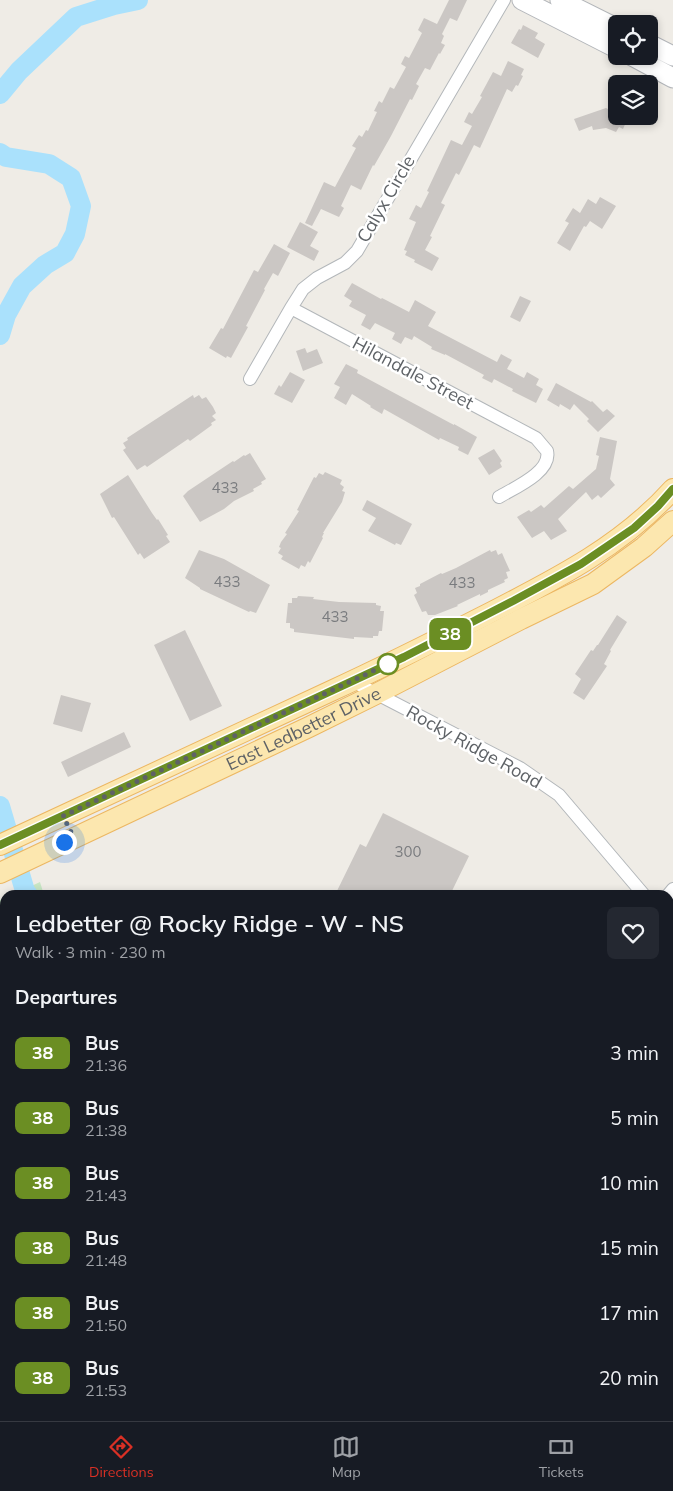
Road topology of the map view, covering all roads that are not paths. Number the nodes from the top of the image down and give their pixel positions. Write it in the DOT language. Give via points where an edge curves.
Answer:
graph roads {
  1 [pos="504,0"];
  2 [pos="522,0"];
  3 [pos="560,0"];
  4 [pos="608,24"];
  5 [pos="608,44"];
  6 [pos="658,48"];
  7 [pos="673,56"];
  8 [pos="649,65"];
  9 [pos="673,78"];
  10 [pos="291,308"];
  11 [pos="250,379"];
  12 [pos="673,489"];
  13 [pos="499,497"];
  14 [pos="673,521"];
  15 [pos="581,564"];
  16 [pos="593,584"];
  17 [pos="352,681"];
  18 [pos="376,694"];
  19 [pos="190,757"];
  20 [pos="201,778"];
  21 [pos="63,816"];
  22 [pos="74,838"];
  23 [pos="0,845"];
  24 [pos="2,872"];
  25 [pos="640,890"];
  1 -- 10 [label="street, Calyx Circle" via="357,251 345,263 303,289"];
  2 -- 5 [label="main road"];
  3 -- 4 [label="main road"];
  6 -- 7 [label="main road"];
  8 -- 9 [label="main road"];
  10 -- 11 [label="street, Calyx Circle"];
  10 -- 13 [label="street, Hilandale Street" via="536,438 547,451 547,460 536,475"];
  12 -- 15 [label="main road, East Ledbetter Drive" via="634,528"];
  14 -- 16 [label="main road, East Ledbetter Drive"];
  15 -- 16 [label="main road"];
  15 -- 17 [label="main road, East Ledbetter Drive"];
  16 -- 18 [label="main road, East Ledbetter Drive"];
  17 -- 18 [label="street, Rocky Ridge Road"];
  17 -- 19 [label="main road, East Ledbetter Drive"];
  18 -- 20 [label="main road, East Ledbetter Drive"];
  18 -- 25 [label="street, Rocky Ridge Road" via="520,768 558,795"];
  19 -- 20 [label="main road"];
  19 -- 21 [label="main road, East Ledbetter Drive"];
  20 -- 22 [label="main road, East Ledbetter Drive"];
  21 -- 22 [label="main road"];
  21 -- 23 [label="main road, East Ledbetter Drive"];
  22 -- 24 [label="main road, East Ledbetter Drive"];
}
